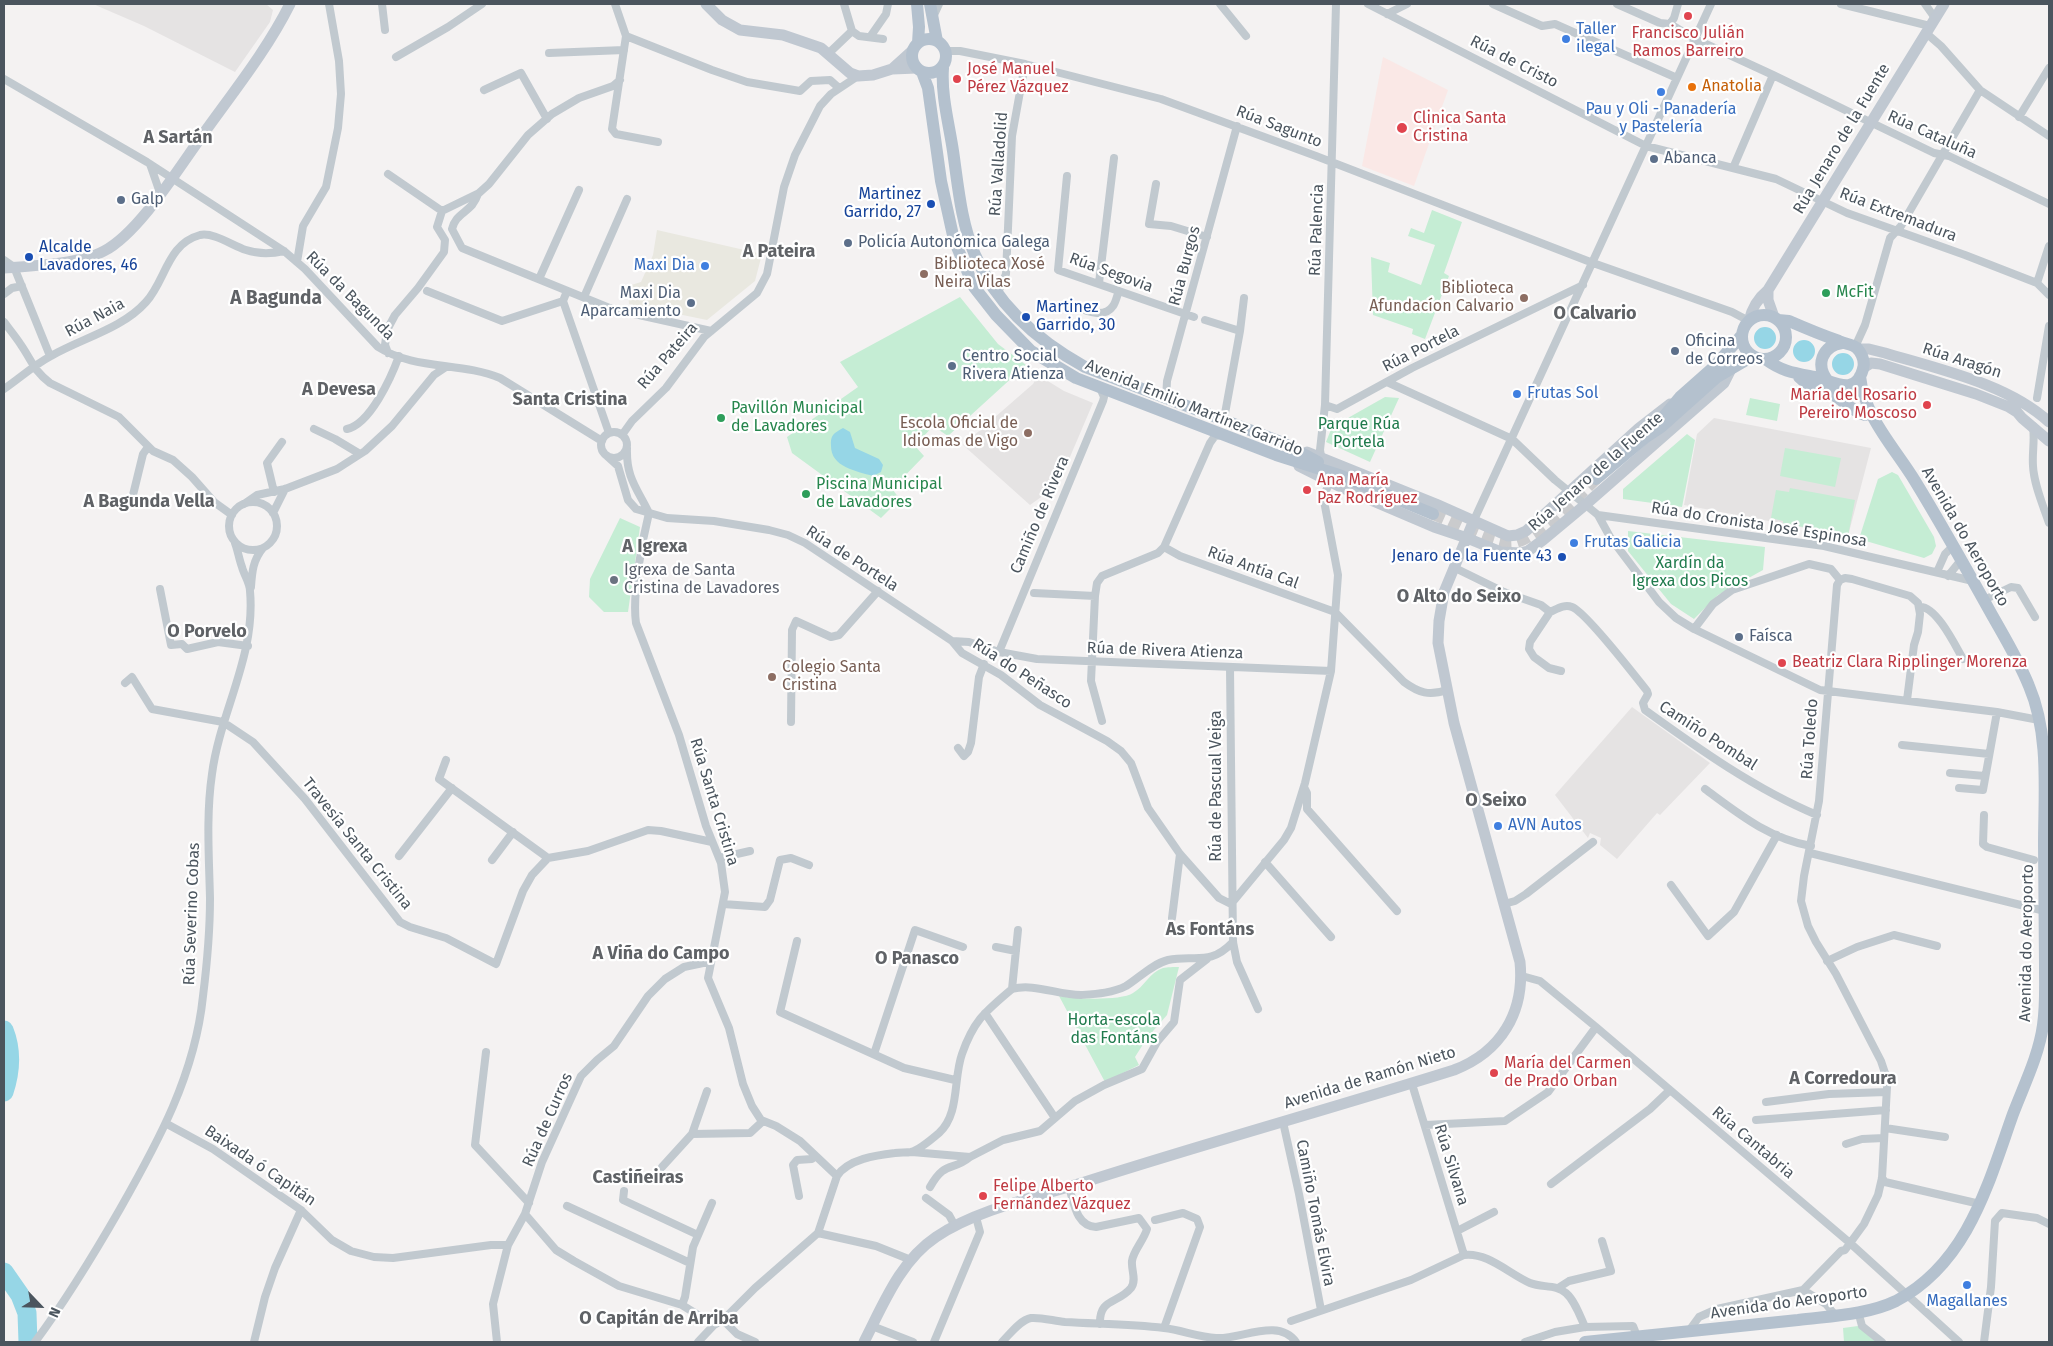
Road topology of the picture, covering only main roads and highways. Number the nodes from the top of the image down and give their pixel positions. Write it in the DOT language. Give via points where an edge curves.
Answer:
graph roads {
  1 [pos="290,4"];
  2 [pos="706,4"];
  3 [pos="917,4"];
  4 [pos="930,4"];
  5 [pos="1944,4"];
  6 [pos="937,41"];
  7 [pos="915,47"];
  8 [pos="943,68"];
  9 [pos="892,69"];
  10 [pos="919,70"];
  11 [pos="9,267"];
  12 [pos="1768,290"];
  13 [pos="1776,319"];
  14 [pos="1749,321"];
  15 [pos="1742,335"];
  16 [pos="1851,346"];
  17 [pos="1761,358"];
  18 [pos="1730,371"];
  19 [pos="1862,372"];
  20 [pos="1798,375"];
  21 [pos="1833,383"];
  22 [pos="1680,397"];
  23 [pos="2034,403"];
  24 [pos="2018,412"];
  25 [pos="1869,417"];
  26 [pos="2049,422"];
  27 [pos="1646,436"];
  28 [pos="2049,441"];
  29 [pos="1285,444"];
  30 [pos="1334,478"];
  31 [pos="1596,480"];
  32 [pos="1434,514"];
  33 [pos="1474,520"];
  34 [pos="1467,538"];
  35 [pos="2042,865"];
  36 [pos="864,1342"];
  37 [pos="1585,1342"];
  1 -- 11 [label="main road" via="264,49 172,178 128,232 105,251 85,258"];
  2 -- 9 [label="main road, Rúa Pateira" via="722,20 740,30 811,43 858,76"];
  3 -- 7 [label="main road" via="919,27"];
  4 -- 6 [label="main road"];
  5 -- 12 [label="main road, Rúa Jenaro de la Fuente"];
  6 -- 7 [label="main road" via="927,39"];
  6 -- 8 [label="main road" via="946,51"];
  7 -- 9 [label="main road, Rúa Pateira"];
  7 -- 10 [label="main road" via="913,62"];
  8 -- 10 [label="main road" via="933,73"];
  8 -- 29 [label="main road, Avenida Emilio Martínez Garrido" via="960,201 968,234 997,294 1019,319 1062,354 1085,367"];
  9 -- 10 [label="main road, Rúa Pateira"];
  10 -- 30 [label="main road, Avenida Emilio Martínez Garrido" via="928,88 941,181 954,240 974,287 1031,351 1076,378"];
  12 -- 13 [label="main road" via="1768,300"];
  12 -- 14 [label="main road, Rúa Jenaro de la Fuente" via="1752,308"];
  13 -- 14 [label="main road, Rúa Aragón" via="1764,315"];
  13 -- 16 [label="main road, Rúa Aragón" via="1789,321"];
  13 -- 17 [label="main road" via="1785,331 1785,344 1777,354"];
  14 -- 15 [label="main road"];
  15 -- 17 [label="main road" via="1744,346 1752,355"];
  15 -- 22 [label="main road, Rúa Jenaro de la Fuente" via="1715,366"];
  16 -- 19 [label="main road" via="1863,358"];
  16 -- 21 [label="main road" via="1828,348 1821,360 1820,368"];
  16 -- 23 [label="main road, Rúa Aragón" via="1870,349"];
  17 -- 18 [label="main road, Rúa Jenaro de la Fuente" via="1746,360"];
  17 -- 20 [label="main road"];
  18 -- 27 [label="main road, Rúa Jenaro de la Fuente" via="1717,377 1661,427"];
  18 -- 34 [label="main road, Rúa Jenaro de la Fuente" via="1724,383 1528,551 1501,552"];
  19 -- 21 [label="main road, Rúa Aragón" via="1850,385"];
  19 -- 24 [label="main road, Rúa Aragón" via="1871,364 1886,365 1976,394"];
  19 -- 25 [label="main road, Avenida do Aeroporto" via="1861,388"];
  20 -- 21 [label="main road"];
  20 -- 25 [label="main road" via="1803,382 1834,395 1852,410"];
  21 -- 25 [label="main road, Avenida do Aeroporto"];
  22 -- 27 [label="main road, Rúa Jenaro de la Fuente"];
  22 -- 33 [label="main road, Rúa Jenaro de la Fuente" via="1639,428 1526,531 1508,536"];
  23 -- 24 [label="main road" via="2027,412"];
  23 -- 26 [label="main road, Rúa Aragón"];
  24 -- 28 [label="main road, Rúa Aragón"];
  25 -- 35 [label="main road, Avenida do Aeroporto" via="1915,480 2024,673 2036,703 2044,765"];
  27 -- 31 [label="main road"];
  29 -- 30 [label="main road"];
  29 -- 33 [label="main road, Avenida Emilio Martínez Garrido"];
  30 -- 32 [label="main road"];
  30 -- 34 [label="main road" via="1434,527"];
  33 -- 34 [label="main road, Avenida de Ramón Nieto"];
  34 -- 36 [label="main road, Avenida de Ramón Nieto" via="1444,592 1438,620 1438,643 1454,723 1522,976 1518,1003 1507,1029 1485,1054 1471,1064 1069,1187 955,1226 935,1237 911,1260 898,1277"];
  35 -- 37 [label="main road, Avenida do Aeroporto" via="2046,910 2042,1032 1980,1204 1953,1253 1907,1294 1890,1303 1858,1311"];
}
